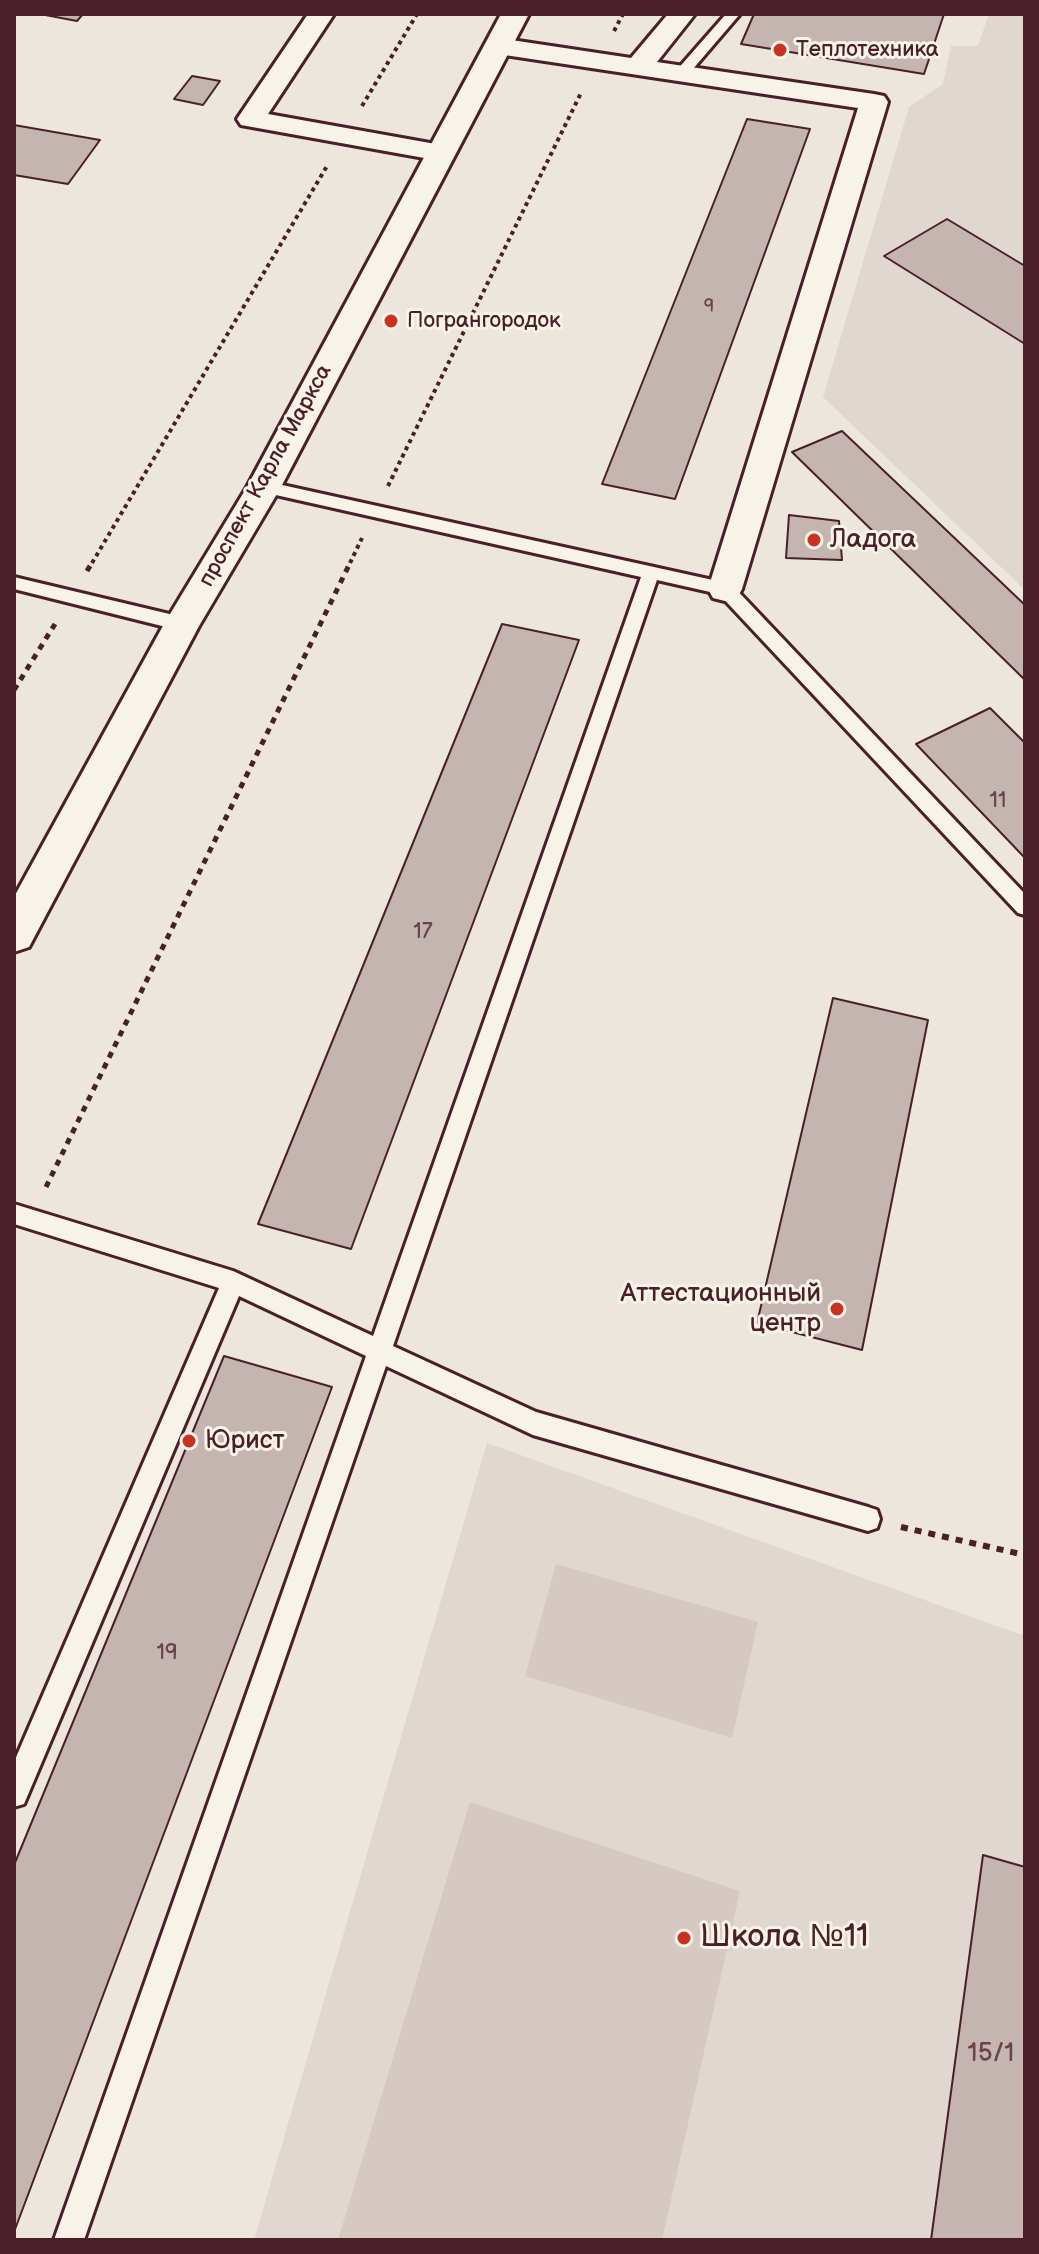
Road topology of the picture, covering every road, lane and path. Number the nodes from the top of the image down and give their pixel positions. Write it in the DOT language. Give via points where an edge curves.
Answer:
graph roads {
  1 [pos="321,14"];
  2 [pos="417,14"];
  3 [pos="515,14"];
  4 [pos="623,14"];
  5 [pos="682,14"];
  6 [pos="733,14"];
  7 [pos="498,46"];
  8 [pos="598,61"];
  9 [pos="638,67"];
  10 [pos="681,74"];
  11 [pos="344,137"];
  12 [pos="441,153"];
  13 [pos="264,487"];
  14 [pos="375,512"];
  15 [pos="651,573"];
  16 [pos="14,583"];
  17 [pos="725,589"];
  18 [pos="71,598"];
  19 [pos="182,624"];
  20 [pos="14,690"];
  21 [pos="1025,907"];
  22 [pos="14,935"];
  23 [pos="22,1216"];
  24 [pos="233,1282"];
  25 [pos="379,1351"];
  26 [pos="868,1519"];
  27 [pos="1025,1555"];
  28 [pos="14,1794"];
  29 [pos="69,2240"];
  1 -- 11 [label="street" via="251,119"];
  2 -- 11 [label="path"];
  3 -- 7 [label="main road, проспект Карла Маркса"];
  4 -- 8 [label="path"];
  5 -- 9 [label="street"];
  6 -- 10 [label="lane"];
  7 -- 8 [label="street"];
  7 -- 12 [label="main road, проспект Карла Маркса"];
  8 -- 9 [label="street"];
  8 -- 14 [label="path"];
  9 -- 10 [label="street"];
  10 -- 17 [label="street" via="874,102"];
  11 -- 12 [label="street"];
  11 -- 18 [label="path"];
  12 -- 13 [label="main road, проспект Карла Маркса"];
  13 -- 14 [label="lane"];
  13 -- 19 [label="main road, проспект Карла Маркса"];
  14 -- 15 [label="lane"];
  14 -- 23 [label="path"];
  15 -- 17 [label="lane"];
  15 -- 25 [label="lane"];
  16 -- 18 [label="lane"];
  17 -- 21 [label="lane"];
  18 -- 19 [label="lane"];
  18 -- 20 [label="path"];
  19 -- 22 [label="main road, проспект Карла Маркса"];
  23 -- 24 [label="lane"];
  24 -- 25 [label="lane"];
  24 -- 28 [label="lane"];
  25 -- 26 [label="lane" via="533,1423"];
  25 -- 29 [label="lane"];
  26 -- 27 [label="path"];
}
